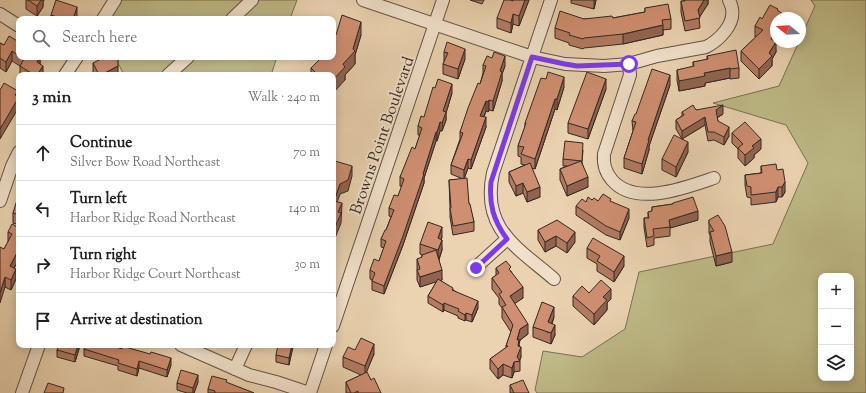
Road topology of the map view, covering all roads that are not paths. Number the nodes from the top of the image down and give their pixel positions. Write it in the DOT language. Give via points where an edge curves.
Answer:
graph roads {
  1 [pos="115,0"];
  2 [pos="252,0"];
  3 [pos="363,0"];
  4 [pos="443,0"];
  5 [pos="551,0"];
  6 [pos="729,0"];
  7 [pos="0,14"];
  8 [pos="104,16"];
  9 [pos="235,16"];
  10 [pos="435,23"];
  11 [pos="16,24"];
  12 [pos="532,57"];
  13 [pos="71,60"];
  14 [pos="185,60"];
  15 [pos="629,64"];
  16 [pos="66,72"];
  17 [pos="171,72"];
  18 [pos="16,158"];
  19 [pos="714,178"];
  20 [pos="0,201"];
  21 [pos="507,239"];
  22 [pos="476,268"];
  23 [pos="554,279"];
  24 [pos="336,317"];
  25 [pos="38,348"];
  26 [pos="188,348"];
  27 [pos="245,348"];
  28 [pos="325,348"];
  29 [pos="235,369"];
  30 [pos="22,393"];
  31 [pos="309,393"];
  1 -- 8 [label="street"];
  2 -- 9 [label="street"];
  3 -- 10 [label="street"];
  4 -- 10 [label="street, Browns Point Boulevard"];
  5 -- 12 [label="street"];
  6 -- 15 [label="street" via="733,13 729,26 711,45"];
  7 -- 11 [label="street"];
  10 -- 12 [label="street"];
  10 -- 24 [label="street, Browns Point Boulevard"];
  12 -- 15 [label="street" via="577,66"];
  12 -- 21 [label="street" via="491,182 493,213"];
  13 -- 16 [label="street"];
  14 -- 17 [label="street"];
  15 -- 19 [label="street" via="630,75 604,154 604,167 609,176 621,188 641,194 677,190"];
  18 -- 20 [label="street"];
  21 -- 22 [label="street"];
  21 -- 23 [label="street"];
  25 -- 30 [label="street"];
  26 -- 29 [label="street"];
  27 -- 29 [label="street"];
  28 -- 31 [label="street"];
  29 -- 31 [label="street"];
}
